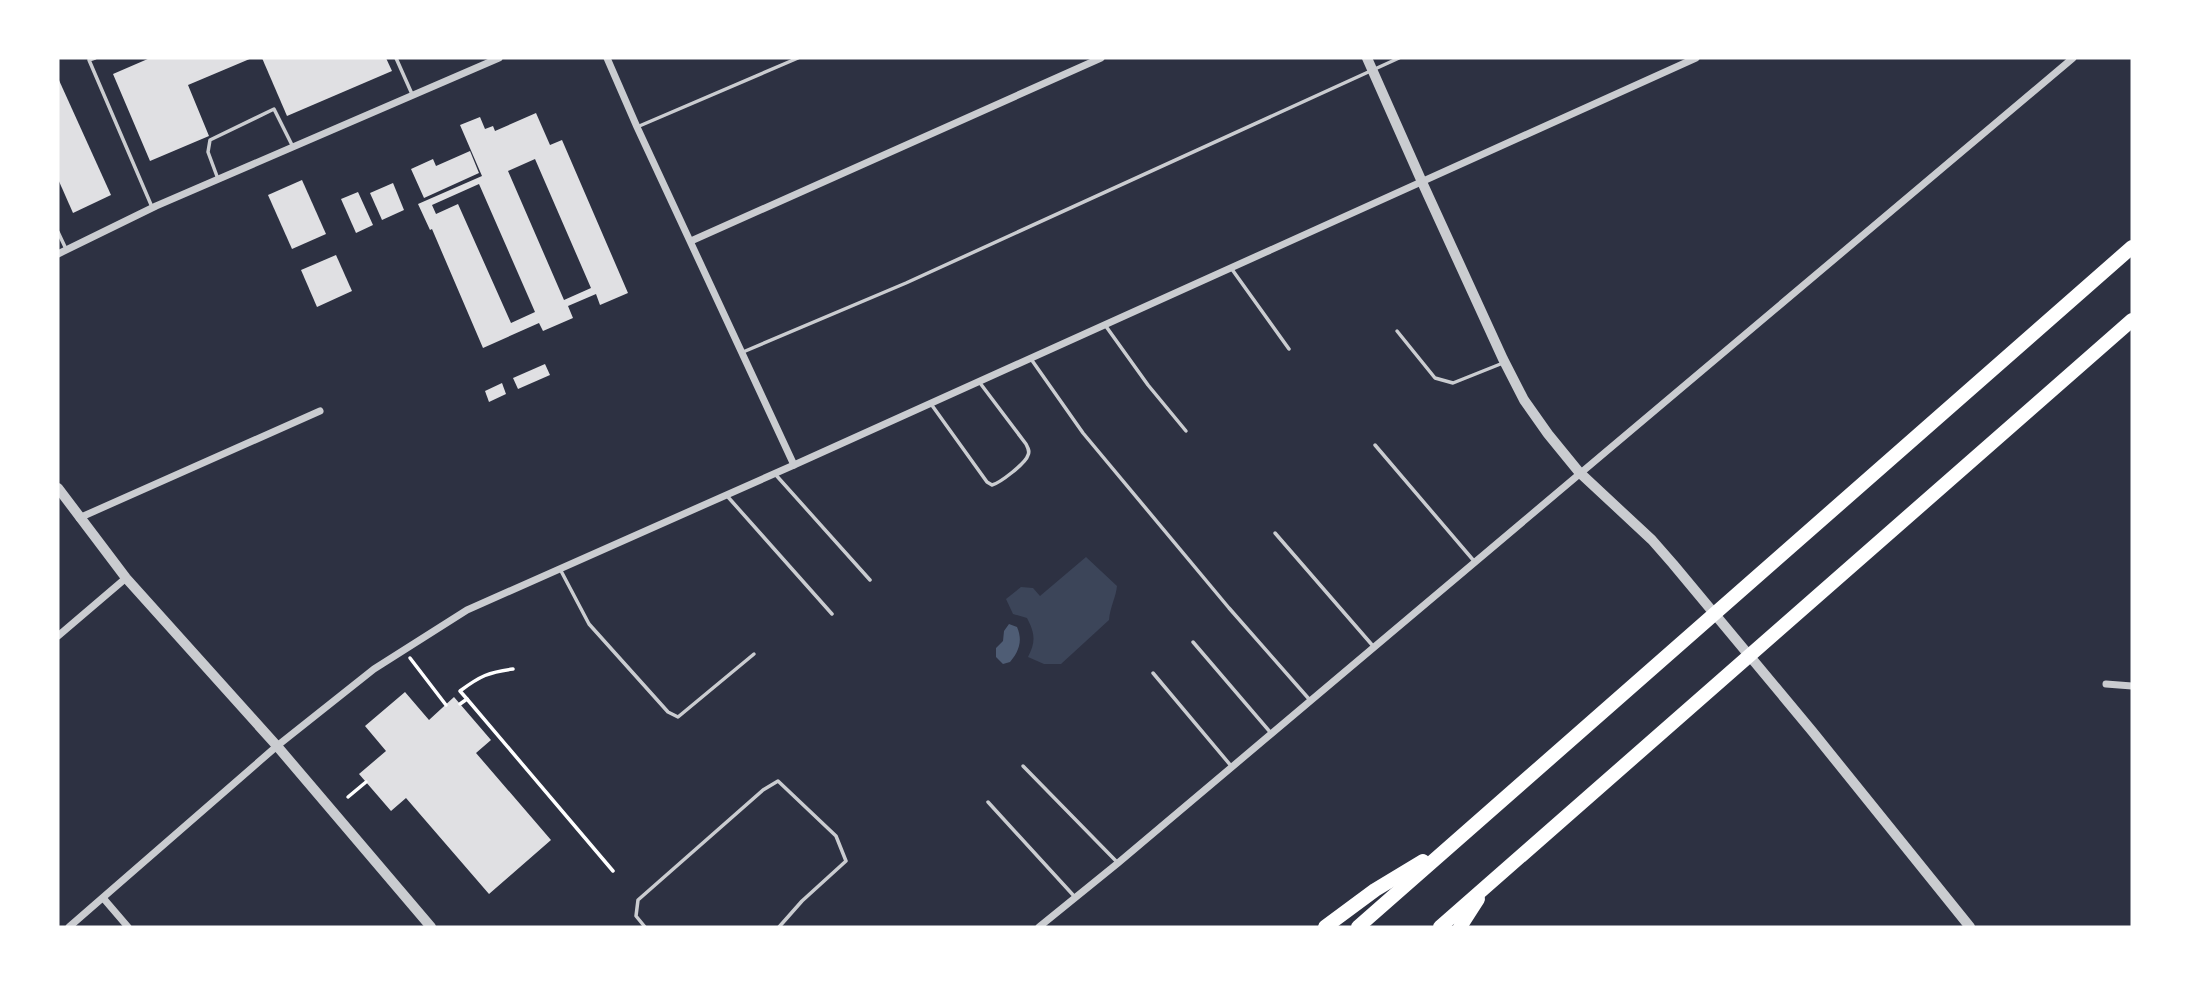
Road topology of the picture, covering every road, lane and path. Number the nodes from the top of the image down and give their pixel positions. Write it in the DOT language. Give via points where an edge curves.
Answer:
graph roads {
  1 [pos="95,58"];
  2 [pos="396,58"];
  3 [pos="499,58"];
  4 [pos="607,58"];
  5 [pos="798,58"];
  6 [pos="1101,58"];
  7 [pos="1367,58"];
  8 [pos="1399,58"];
  9 [pos="1696,58"];
  10 [pos="2073,58"];
  11 [pos="1373,69"];
  12 [pos="413,95"];
  13 [pos="637,127"];
  14 [pos="293,147"];
  15 [pos="218,179"];
  16 [pos="1422,182"];
  17 [pos="152,208"];
  18 [pos="58,232"];
  19 [pos="691,241"];
  20 [pos="2132,247"];
  21 [pos="66,250"];
  22 [pos="58,254"];
  23 [pos="1231,268"];
  24 [pos="2132,320"];
  25 [pos="1105,325"];
  26 [pos="1397,331"];
  27 [pos="1289,349"];
  28 [pos="741,353"];
  29 [pos="1030,358"];
  30 [pos="1505,363"];
  31 [pos="979,382"];
  32 [pos="931,404"];
  33 [pos="320,411"];
  34 [pos="1186,431"];
  35 [pos="1375,445"];
  36 [pos="794,465"];
  37 [pos="1579,472"];
  38 [pos="775,474"];
  39 [pos="58,488"];
  40 [pos="726,495"];
  41 [pos="79,518"];
  42 [pos="1275,533"];
  43 [pos="1474,561"];
  44 [pos="560,569"];
  45 [pos="126,578"];
  46 [pos="870,580"];
  47 [pos="832,614"];
  48 [pos="58,636"];
  49 [pos="1193,642"];
  50 [pos="1373,646"];
  51 [pos="754,654"];
  52 [pos="408,657"];
  53 [pos="513,669"];
  54 [pos="1153,673"];
  55 [pos="2106,684"];
  56 [pos="2132,686"];
  57 [pos="467,699"];
  58 [pos="1311,701"];
  59 [pos="460,704"];
  60 [pos="446,705"];
  61 [pos="1272,733"];
  62 [pos="277,747"];
  63 [pos="1023,766"];
  64 [pos="1232,766"];
  65 [pos="366,782"];
  66 [pos="348,797"];
  67 [pos="988,802"];
  68 [pos="1457,840"];
  69 [pos="1118,863"];
  70 [pos="612,872"];
  71 [pos="1483,889"];
  72 [pos="1075,896"];
  73 [pos="104,899"];
  74 [pos="69,927"];
  75 [pos="128,927"];
  76 [pos="431,927"];
  77 [pos="645,927"];
  78 [pos="780,927"];
  79 [pos="1038,927"];
  80 [pos="1325,927"];
  81 [pos="1357,927"];
  82 [pos="1440,927"];
  83 [pos="1460,927"];
  84 [pos="1970,927"];
  1 -- 17 [label="lane" via="89,60"];
  2 -- 12 [label="lane"];
  3 -- 12 [label="street"];
  4 -- 13 [label="street"];
  5 -- 13 [label="lane"];
  6 -- 19 [label="street"];
  7 -- 11 [label="street"];
  8 -- 11 [label="lane"];
  9 -- 16 [label="street"];
  10 -- 37 [label="street"];
  11 -- 16 [label="street"];
  11 -- 28 [label="lane" via="906,283"];
  12 -- 14 [label="street"];
  13 -- 19 [label="street"];
  14 -- 15 [label="street"];
  14 -- 15 [label="lane" via="274,110 209,140 208,152"];
  15 -- 17 [label="street"];
  16 -- 23 [label="street"];
  16 -- 30 [label="street"];
  17 -- 21 [label="street"];
  18 -- 21 [label="lane"];
  19 -- 28 [label="street"];
  20 -- 68 [label="highway"];
  21 -- 22 [label="street"];
  23 -- 25 [label="street"];
  23 -- 27 [label="lane"];
  24 -- 71 [label="highway"];
  25 -- 29 [label="street"];
  25 -- 34 [label="lane"];
  26 -- 30 [label="lane" via="1435,378 1454,383"];
  28 -- 36 [label="street"];
  29 -- 31 [label="street"];
  29 -- 58 [label="lane" via="1083,433"];
  30 -- 37 [label="street" via="1524,400"];
  31 -- 32 [label="street"];
  31 -- 32 [label="lane" via="1029,451 998,483 987,482"];
  32 -- 36 [label="street"];
  33 -- 41 [label="street"];
  35 -- 43 [label="lane"];
  36 -- 38 [label="street"];
  37 -- 43 [label="street"];
  37 -- 84 [label="street" via="1673,564"];
  38 -- 40 [label="street"];
  38 -- 46 [label="lane"];
  39 -- 41 [label="street"];
  40 -- 44 [label="street"];
  40 -- 47 [label="lane"];
  41 -- 45 [label="street"];
  42 -- 50 [label="lane"];
  43 -- 50 [label="street"];
  44 -- 51 [label="lane" via="589,624 668,712 678,717"];
  44 -- 62 [label="street" via="467,610 374,669"];
  45 -- 48 [label="street"];
  45 -- 62 [label="street"];
  49 -- 61 [label="lane"];
  50 -- 58 [label="street"];
  52 -- 60 [label="path"];
  53 -- 57 [label="path" via="475,679 460,691"];
  54 -- 64 [label="lane"];
  55 -- 56 [label="street"];
  57 -- 59 [label="path"];
  57 -- 70 [label="path"];
  58 -- 61 [label="street"];
  61 -- 64 [label="street"];
  62 -- 73 [label="street"];
  62 -- 76 [label="street"];
  63 -- 69 [label="lane"];
  64 -- 69 [label="street"];
  65 -- 66 [label="path"];
  67 -- 72 [label="lane"];
  68 -- 80 [label="highway"];
  68 -- 81 [label="highway"];
  69 -- 72 [label="street"];
  71 -- 82 [label="highway"];
  71 -- 83 [label="highway"];
  72 -- 79 [label="street"];
  73 -- 74 [label="street"];
  73 -- 75 [label="street"];
  77 -- 78 [label="lane" via="636,916 638,900 762,790 779,781 836,836 846,861"];
}
